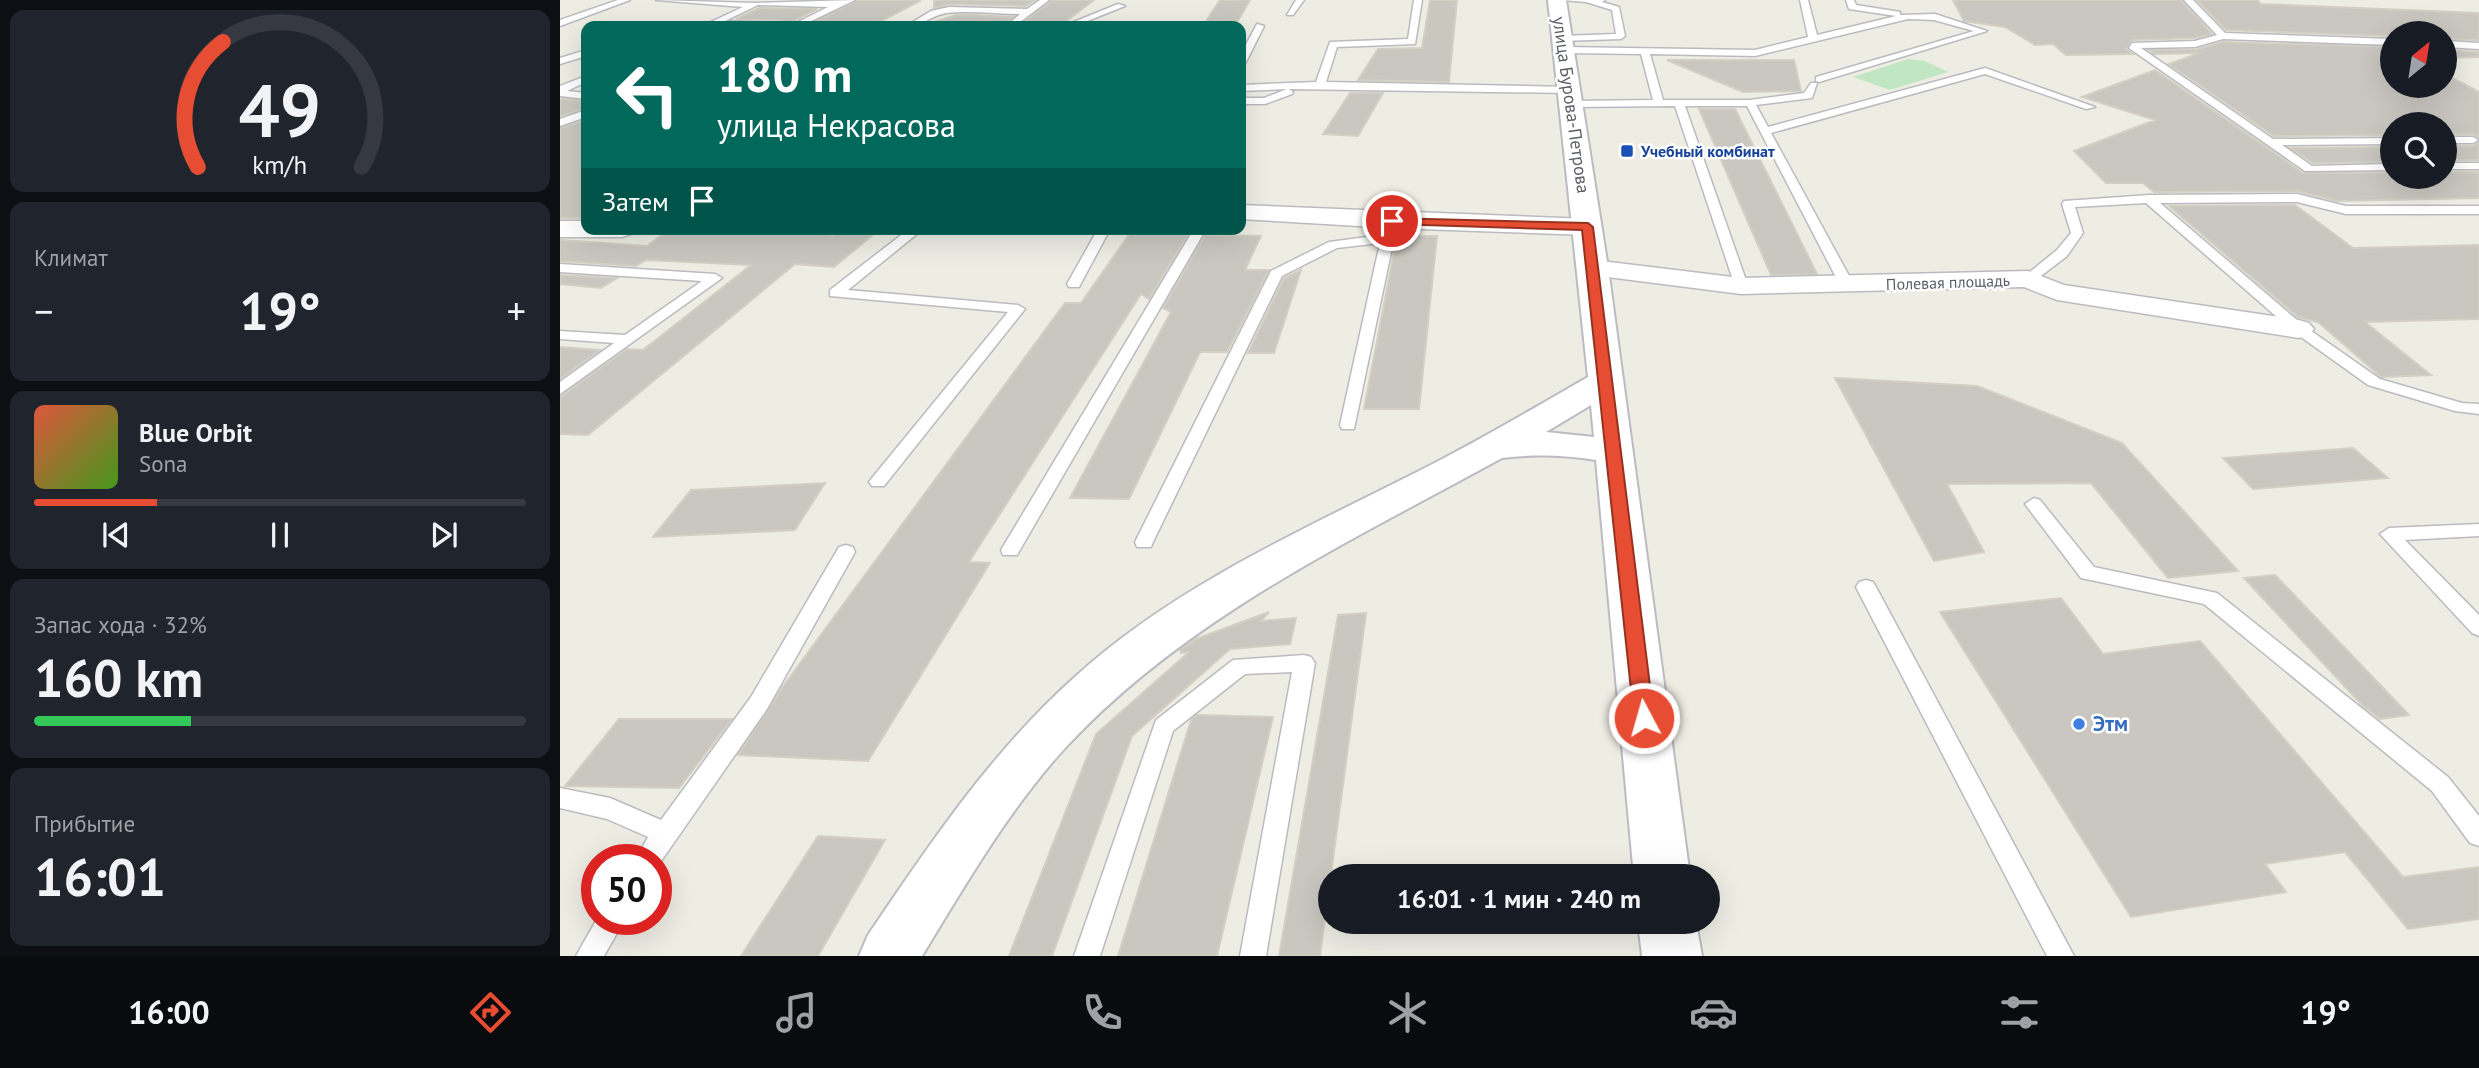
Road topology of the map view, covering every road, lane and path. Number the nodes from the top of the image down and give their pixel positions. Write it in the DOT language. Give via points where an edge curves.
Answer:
graph roads {
  1 [pos="626,0"];
  2 [pos="660,0"];
  3 [pos="851,0"];
  4 [pos="1045,0"];
  5 [pos="1300,0"];
  6 [pos="1418,0"];
  7 [pos="1557,0"];
  8 [pos="1566,0"];
  9 [pos="1607,0"];
  10 [pos="1804,0"];
  11 [pos="1850,0"];
  12 [pos="2188,0"];
  13 [pos="1588,1"];
  14 [pos="759,2"];
  15 [pos="839,5"];
  16 [pos="1121,6"];
  17 [pos="1029,12"];
  18 [pos="736,13"];
  19 [pos="1290,13"];
  20 [pos="762,14"];
  21 [pos="789,15"];
  22 [pos="1908,16"];
  23 [pos="816,17"];
  24 [pos="719,21"];
  25 [pos="806,21"];
  26 [pos="919,21"];
  27 [pos="1017,21"];
  28 [pos="1081,21"];
  29 [pos="560,23"];
  30 [pos="1260,26"];
  31 [pos="2222,36"];
  32 [pos="1814,39"];
  33 [pos="2380,42"];
  34 [pos="1563,44"];
  35 [pos="2457,45"];
  36 [pos="2479,46"];
  37 [pos="1645,51"];
  38 [pos="1246,53"];
  39 [pos="581,55"];
  40 [pos="560,61"];
  41 [pos="581,81"];
  42 [pos="1320,85"];
  43 [pos="1296,87"];
  44 [pos="1246,88"];
  45 [pos="560,91"];
  46 [pos="581,95"];
  47 [pos="1570,97"];
  48 [pos="1246,102"];
  49 [pos="1659,103"];
  50 [pos="1679,103"];
  51 [pos="1750,103"];
  52 [pos="2090,107"];
  53 [pos="581,115"];
  54 [pos="560,123"];
  55 [pos="1766,131"];
  56 [pos="2457,140"];
  57 [pos="2473,140"];
  58 [pos="2380,141"];
  59 [pos="2271,142"];
  60 [pos="2457,166"];
  61 [pos="2479,166"];
  62 [pos="2380,167"];
  63 [pos="2149,199"];
  64 [pos="2479,210"];
  65 [pos="1246,213"];
  66 [pos="1588,227"];
  67 [pos="560,229"];
  68 [pos="581,229"];
  69 [pos="1390,229"];
  70 [pos="909,235"];
  71 [pos="1101,235"];
  72 [pos="1196,235"];
  73 [pos="560,268"];
  74 [pos="1593,268"];
  75 [pos="2028,279"];
  76 [pos="1074,284"];
  77 [pos="1847,285"];
  78 [pos="1741,286"];
  79 [pos="2299,328"];
  80 [pos="560,335"];
  81 [pos="629,340"];
  82 [pos="1605,382"];
  83 [pos="560,389"];
  84 [pos="2479,409"];
  85 [pos="1348,425"];
  86 [pos="1492,448"];
  87 [pos="1614,452"];
  88 [pos="878,482"];
  89 [pos="2034,504"];
  90 [pos="2479,530"];
  91 [pos="1144,542"];
  92 [pos="1010,550"];
  93 [pos="846,552"];
  94 [pos="1866,587"];
  95 [pos="2479,628"];
  96 [pos="560,798"];
  97 [pos="664,833"];
  98 [pos="2479,835"];
  99 [pos="657,844"];
  100 [pos="1661,864"];
  101 [pos="602,935"];
  102 [pos="589,956"];
  103 [pos="889,956"];
  104 [pos="1087,956"];
  105 [pos="1253,956"];
  106 [pos="2061,956"];
  1 -- 29 [label="lane"];
  2 -- 14 [label="lane"];
  3 -- 15 [label="lane"];
  4 -- 17 [label="lane"];
  5 -- 19 [label="lane"];
  6 -- 42 [label="lane" via="1412,42 1333,44"];
  7 -- 34 [label="main road, улица Бурова-Петрова"];
  8 -- 13 [label="lane"];
  9 -- 13 [label="lane"];
  10 -- 32 [label="lane"];
  11 -- 22 [label="lane" via="1852,7"];
  12 -- 31 [label="lane"];
  13 -- 34 [label="lane" via="1616,9 1621,36"];
  14 -- 15 [label="lane"];
  14 -- 18 [label="lane"];
  15 -- 23 [label="lane"];
  16 -- 28 [label="lane"];
  17 -- 26 [label="lane" via="949,10"];
  17 -- 27 [label="lane"];
  18 -- 20 [label="lane"];
  18 -- 24 [label="lane"];
  21 -- 23 [label="lane"];
  22 -- 32 [label="lane"];
  22 -- 51 [label="lane" via="1935,17 1982,35 1816,82 1808,96"];
  23 -- 25 [label="lane"];
  30 -- 38 [label="lane"];
  31 -- 33 [label="lane"];
  31 -- 59 [label="lane" via="2195,44 2132,46"];
  32 -- 37 [label="lane" via="1755,53"];
  34 -- 37 [label="lane"];
  34 -- 47 [label="main road, улица Бурова-Петрова"];
  35 -- 36 [label="lane"];
  37 -- 49 [label="lane"];
  39 -- 40 [label="lane"];
  41 -- 45 [label="lane"];
  42 -- 43 [label="lane"];
  42 -- 47 [label="lane"];
  43 -- 44 [label="lane"];
  43 -- 48 [label="lane" via="1265,101"];
  45 -- 46 [label="lane"];
  47 -- 49 [label="lane"];
  47 -- 66 [label="main road, улица Бурова-Петрова"];
  49 -- 50 [label="lane"];
  50 -- 51 [label="lane"];
  50 -- 78 [label="lane"];
  51 -- 55 [label="lane"];
  52 -- 55 [label="lane" via="1985,71"];
  53 -- 54 [label="lane"];
  55 -- 77 [label="lane"];
  56 -- 57 [label="lane"];
  58 -- 59 [label="lane"];
  59 -- 62 [label="lane" via="2309,169"];
  60 -- 61 [label="lane"];
  63 -- 64 [label="lane" via="2297,198 2346,210"];
  63 -- 75 [label="lane" via="2068,204 2077,233 2063,253"];
  63 -- 79 [label="lane"];
  65 -- 69 [label="street"];
  66 -- 69 [label="street"];
  66 -- 74 [label="main road, улица Бурова-Петрова"];
  67 -- 68 [label="street"];
  69 -- 85 [label="lane"];
  69 -- 91 [label="lane" via="1334,246 1276,274"];
  70 -- 88 [label="lane" via="835,293 1018,309"];
  71 -- 76 [label="lane"];
  72 -- 92 [label="lane"];
  73 -- 81 [label="lane" via="715,278"];
  74 -- 78 [label="street, Полевая площадь"];
  74 -- 82 [label="main road, улица Бурова-Петрова"];
  75 -- 77 [label="street, Полевая площадь"];
  75 -- 79 [label="street, Полевая площадь" via="2057,292"];
  77 -- 78 [label="street, Полевая площадь"];
  79 -- 84 [label="lane" via="2374,382 2460,408"];
  80 -- 81 [label="lane"];
  81 -- 83 [label="lane"];
  82 -- 86 [label="main road"];
  82 -- 87 [label="main road, улица Бурова-Петрова"];
  86 -- 87 [label="main road" via="1533,442"];
  86 -- 103 [label="main road" via="1304,547 1174,626 1101,682 1048,733 968,835"];
  87 -- 100 [label="main road, улица Бурова-Петрова"];
  89 -- 98 [label="lane" via="2088,573 2210,598 2440,784"];
  90 -- 95 [label="lane" via="2389,534"];
  93 -- 97 [label="lane" via="759,703"];
  94 -- 106 [label="lane"];
  96 -- 97 [label="lane" via="610,809"];
  97 -- 99 [label="lane"];
  101 -- 102 [label="lane"];
  104 -- 105 [label="lane" via="1164,726 1240,666 1304,663"];
}
